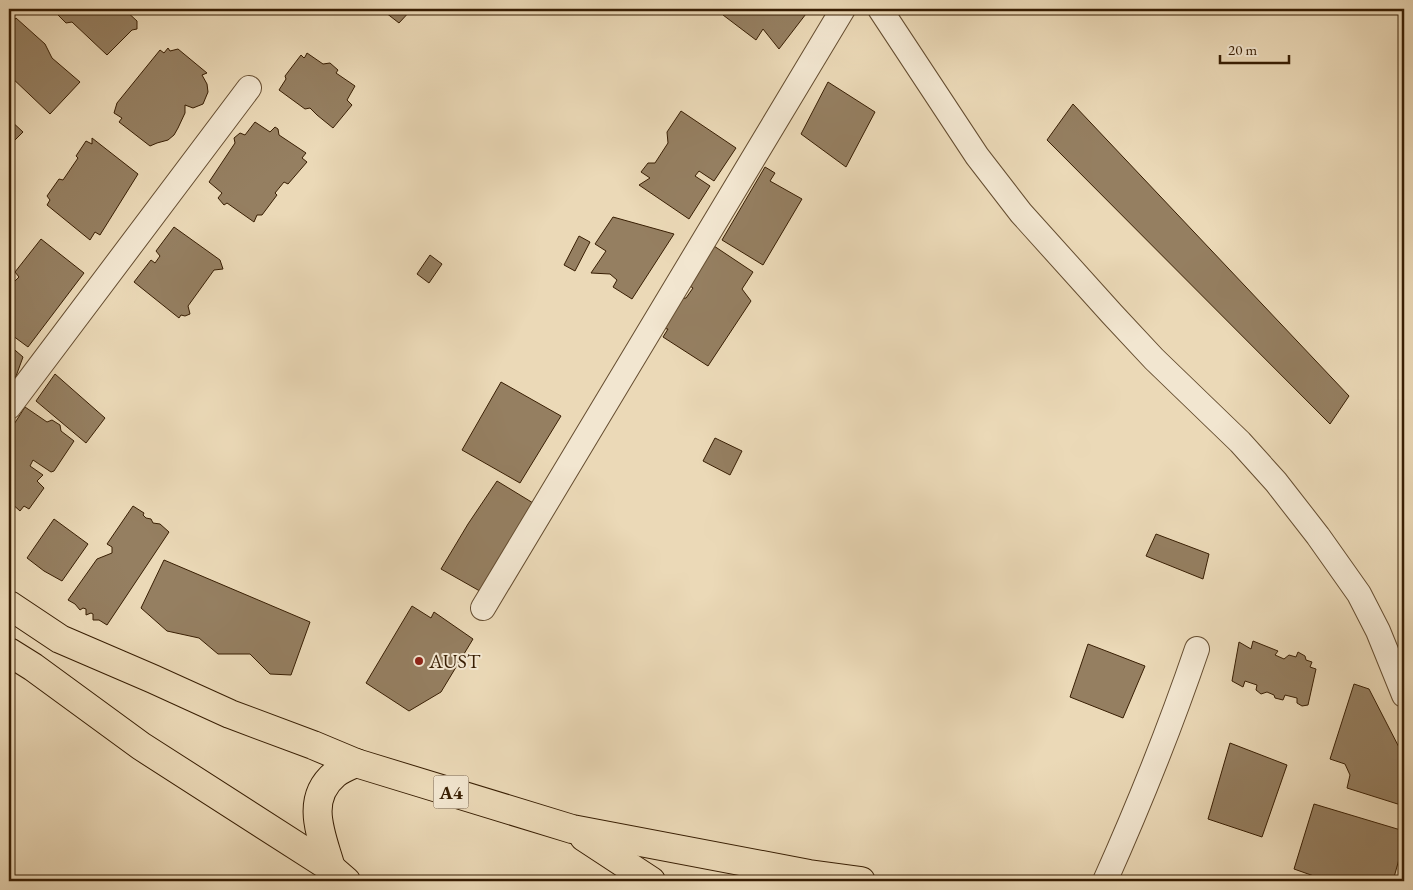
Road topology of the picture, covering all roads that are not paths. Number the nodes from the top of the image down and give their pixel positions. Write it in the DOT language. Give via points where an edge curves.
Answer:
graph roads {
  1 [pos="843,9"];
  2 [pos="880,9"];
  3 [pos="249,88"];
  4 [pos="9,408"];
  5 [pos="9,605"];
  6 [pos="483,608"];
  7 [pos="1198,649"];
  8 [pos="9,652"];
  9 [pos="1404,695"];
  10 [pos="356,763"];
  11 [pos="572,829"];
  12 [pos="338,875"];
  13 [pos="643,878"];
  14 [pos="861,881"];
  15 [pos="1105,881"];
  1 -- 6 [label="street"];
  2 -- 9 [label="street" via="977,156 1021,213 1112,314 1246,449 1318,536 1359,594"];
  3 -- 4 [label="street"];
  5 -- 10 [label="highway, A4" via="60,639 230,714"];
  7 -- 15 [label="street" via="1136,811"];
  8 -- 12 [label="highway" via="141,746"];
  10 -- 11 [label="highway, A4"];
  10 -- 12 [label="highway" via="336,773 324,785 318,799 318,820"];
  11 -- 13 [label="highway"];
  11 -- 14 [label="highway, A4"];
}
